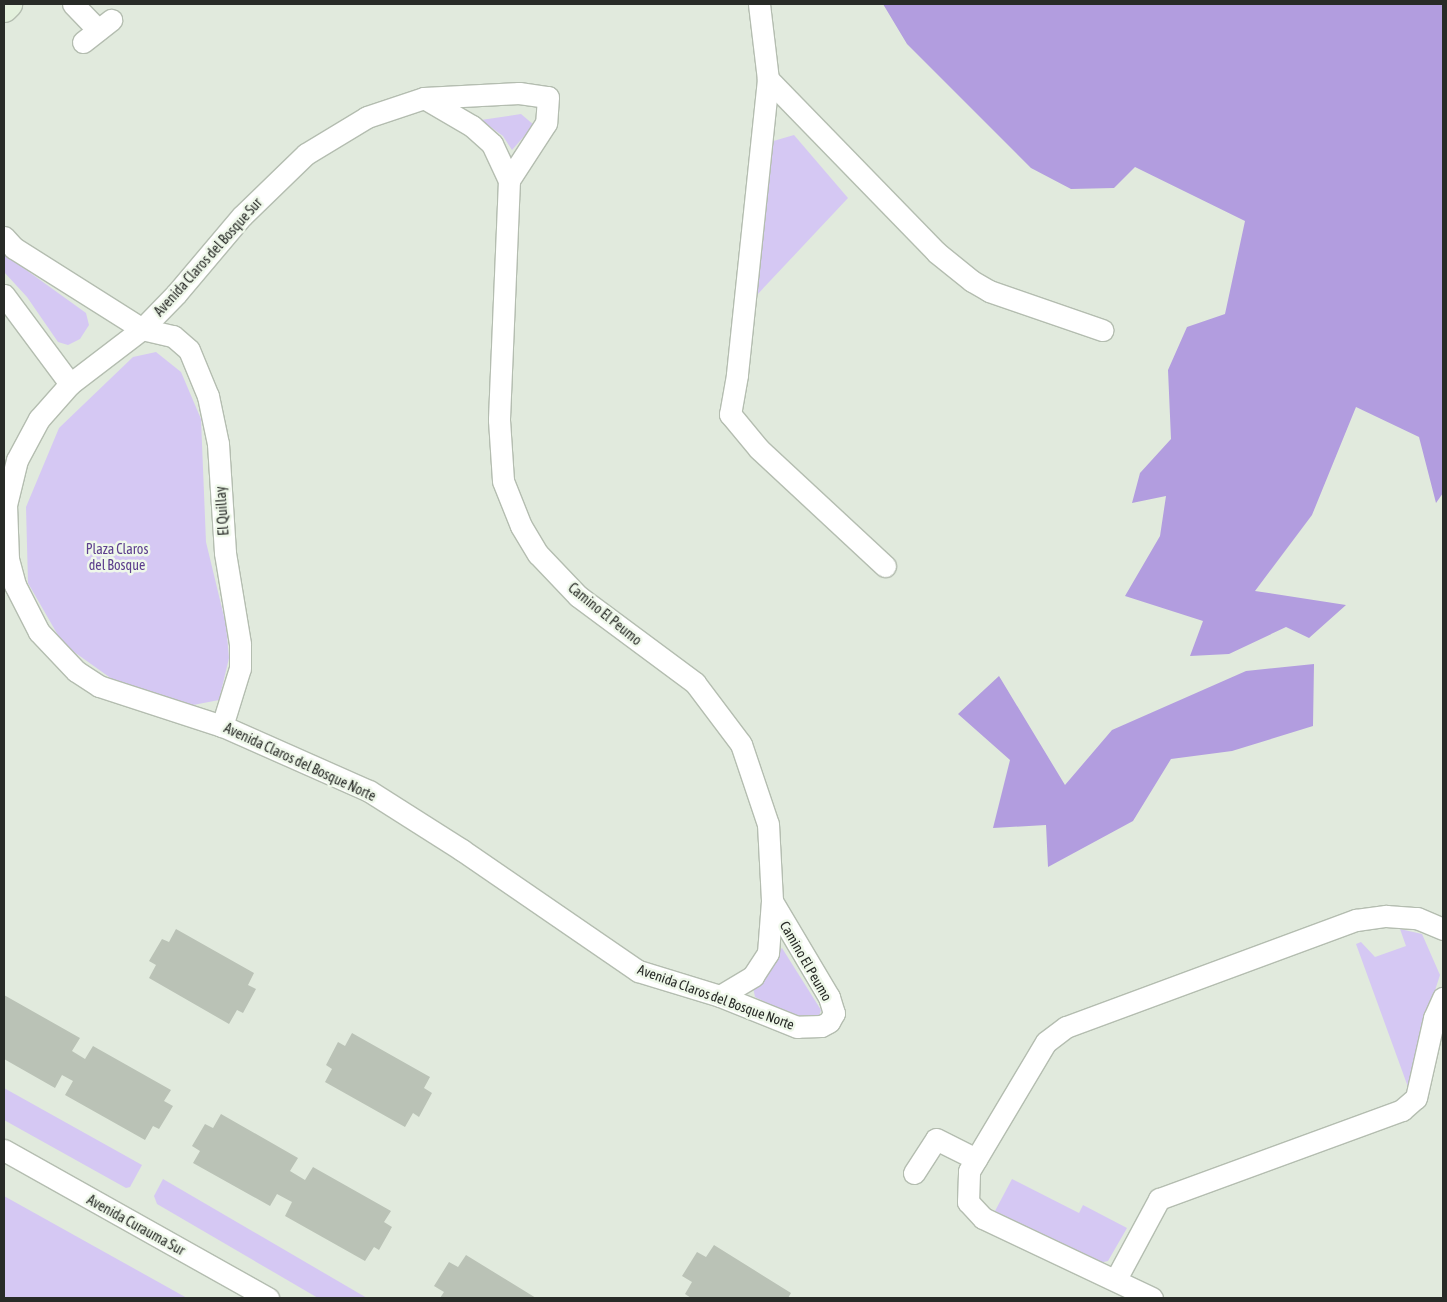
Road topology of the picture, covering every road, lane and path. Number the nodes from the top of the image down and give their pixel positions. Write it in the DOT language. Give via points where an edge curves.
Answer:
graph roads {
  1 [pos="6,4"];
  2 [pos="73,4"];
  3 [pos="759,4"];
  4 [pos="4,8"];
  5 [pos="97,31"];
  6 [pos="768,79"];
  7 [pos="424,98"];
  8 [pos="509,180"];
  9 [pos="4,237"];
  10 [pos="4,295"];
  11 [pos="142,330"];
  12 [pos="1102,330"];
  13 [pos="70,384"];
  14 [pos="885,566"];
  15 [pos="222,726"];
  16 [pos="772,901"];
  17 [pos="1443,929"];
  18 [pos="720,996"];
  19 [pos="1443,998"];
  20 [pos="829,1022"];
  21 [pos="4,1150"];
  22 [pos="976,1159"];
  23 [pos="914,1173"];
  24 [pos="1116,1279"];
  25 [pos="268,1298"];
  26 [pos="1152,1298"];
  1 -- 4 [label="street"];
  2 -- 5 [label="street"];
  3 -- 6 [label="street"];
  6 -- 12 [label="street" via="936,252 972,281 989,291"];
  6 -- 14 [label="street" via="737,376 730,414 759,450"];
  7 -- 8 [label="street, Camino El Peumo" via="472,126 492,144"];
  7 -- 8 [label="street, Avenida Claros del Bosque Sur" via="519,93 548,97 546,124"];
  7 -- 11 [label="street, Avenida Claros del Bosque Sur" via="367,117 306,154 242,216"];
  8 -- 16 [label="street, Camino El Peumo" via="499,420 503,481 521,526 538,554 578,596 695,683 741,744 768,824"];
  9 -- 11 [label="street" via="14,248"];
  10 -- 13 [label="street"];
  11 -- 13 [label="street, Avenida Claros del Bosque Sur"];
  11 -- 15 [label="street, El Quillay" via="174,336 189,350 208,396 218,444 225,553 240,644 240,668"];
  13 -- 15 [label="street, Avenida Claros del Bosque Norte" via="34,425 10,482 5,532 8,559 26,609 56,653 99,686"];
  15 -- 18 [label="street, Avenida Claros del Bosque Norte" via="369,791 462,850 638,971"];
  16 -- 18 [label="street, Camino El Peumo" via="768,953 753,976"];
  16 -- 20 [label="street, Camino El Peumo" via="829,997 834,1013"];
  17 -- 22 [label="street" via="1418,918 1386,916 1356,920 1066,1027 1046,1042"];
  18 -- 20 [label="street, Avenida Claros del Bosque Norte" via="797,1027 813,1029"];
  19 -- 24 [label="street" via="1434,1018 1416,1098 1402,1110 1159,1198"];
  21 -- 25 [label="street, Avenida Curauma Sur"];
  22 -- 23 [label="street" via="936,1139"];
  22 -- 24 [label="street" via="969,1171 968,1202 983,1218"];
  24 -- 26 [label="street"];
}
